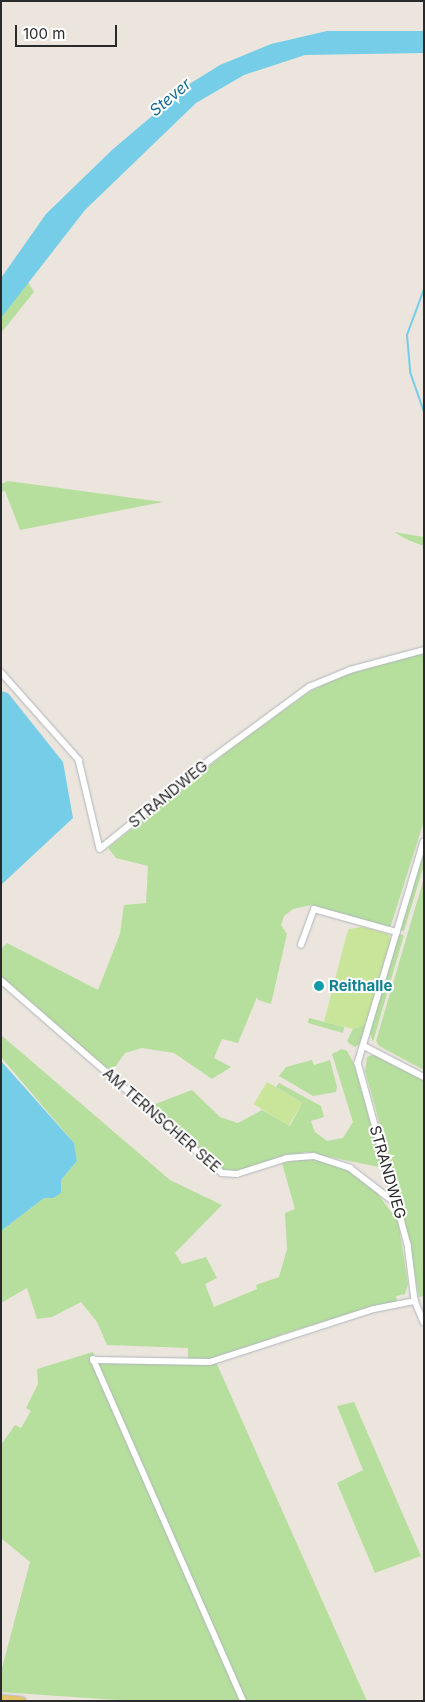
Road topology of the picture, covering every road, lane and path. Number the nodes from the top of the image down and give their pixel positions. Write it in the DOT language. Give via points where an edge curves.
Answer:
graph roads {
  1 [pos="424,650"];
  2 [pos="1,672"];
  3 [pos="424,842"];
  4 [pos="396,932"];
  5 [pos="301,945"];
  6 [pos="1,980"];
  7 [pos="364,1046"];
  8 [pos="424,1077"];
  9 [pos="398,1205"];
  10 [pos="415,1301"];
  11 [pos="424,1322"];
  12 [pos="1,1699"];
  13 [pos="243,1700"];
  14 [pos="21,1701"];
  1 -- 2 [label="street, STRANDWEG" via="350,670 309,687 210,760 100,850 79,760"];
  3 -- 4 [label="street, STRANDWEG"];
  4 -- 5 [label="street" via="314,909"];
  4 -- 7 [label="street, STRANDWEG"];
  6 -- 9 [label="street, AM TERNSCHER SEE" via="222,1173 238,1174 287,1158 314,1156 350,1168"];
  7 -- 8 [label="street"];
  7 -- 9 [label="street, STRANDWEG" via="358,1063"];
  9 -- 10 [label="street, STRANDWEG" via="408,1244"];
  10 -- 11 [label="street, STRANDWEG"];
  10 -- 13 [label="street" via="374,1309 210,1362 93,1360"];
  12 -- 14 [label="main road"];
}
